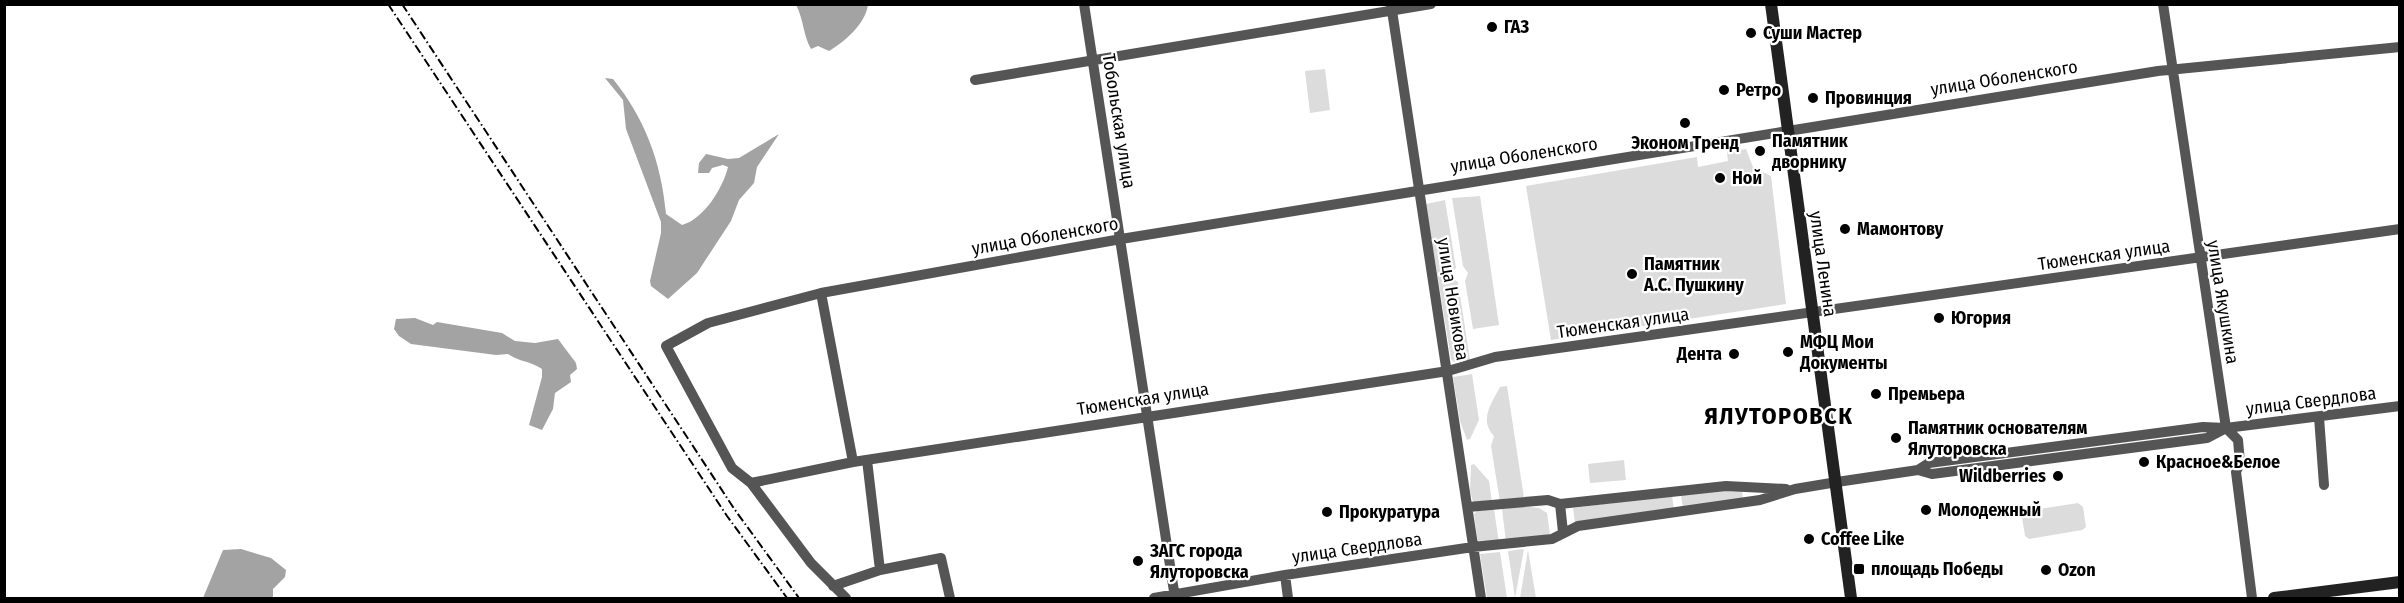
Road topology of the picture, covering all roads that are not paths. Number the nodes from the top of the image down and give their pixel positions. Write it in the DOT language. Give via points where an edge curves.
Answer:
graph roads {
  1 [pos="1084,4"];
  2 [pos="1431,4"];
  3 [pos="1772,4"];
  4 [pos="2163,4"];
  5 [pos="1391,8"];
  6 [pos="2400,47"];
  7 [pos="1092,61"];
  8 [pos="2172,69"];
  9 [pos="975,80"];
  10 [pos="1788,129"];
  11 [pos="1419,189"];
  12 [pos="2400,229"];
  13 [pos="1121,239"];
  14 [pos="2199,258"];
  15 [pos="821,293"];
  16 [pos="1812,312"];
  17 [pos="1448,371"];
  18 [pos="2400,406"];
  19 [pos="1148,415"];
  20 [pos="2319,417"];
  21 [pos="2226,428"];
  22 [pos="2111,439"];
  23 [pos="2060,446"];
  24 [pos="2112,452"];
  25 [pos="1987,455"];
  26 [pos="2062,458"];
  27 [pos="867,460"];
  28 [pos="853,462"];
  29 [pos="1989,467"];
  30 [pos="1918,470"];
  31 [pos="1837,482"];
  32 [pos="751,483"];
  33 [pos="2324,485"];
  34 [pos="1795,489"];
  35 [pos="1677,491"];
  36 [pos="1560,504"];
  37 [pos="1468,507"];
  38 [pos="1679,512"];
  39 [pos="1563,532"];
  40 [pos="1473,547"];
  41 [pos="880,570"];
  42 [pos="1285,575"];
  43 [pos="2400,582"];
  44 [pos="833,586"];
  45 [pos="1175,597"];
  46 [pos="846,598"];
  47 [pos="950,598"];
  48 [pos="1154,598"];
  49 [pos="1288,598"];
  50 [pos="1481,598"];
  51 [pos="1851,598"];
  52 [pos="2253,598"];
  53 [pos="2274,598"];
  1 -- 7 [label="street, Тобольская улица"];
  2 -- 5 [label="street"];
  3 -- 10 [label="main road, улица Ленина"];
  4 -- 8 [label="street, улица Якушкина"];
  5 -- 7 [label="street"];
  5 -- 11 [label="street, улица Новикова"];
  6 -- 8 [label="street, улица Оболенского"];
  7 -- 9 [label="street"];
  7 -- 13 [label="street, Тобольская улица"];
  8 -- 10 [label="street, улица Оболенского"];
  8 -- 14 [label="street, улица Якушкина"];
  10 -- 11 [label="street, улица Оболенского"];
  10 -- 16 [label="main road, улица Ленина"];
  11 -- 13 [label="street, улица Оболенского"];
  11 -- 17 [label="street, улица Новикова"];
  12 -- 14 [label="street, Тюменская улица"];
  13 -- 15 [label="street, улица Оболенского"];
  13 -- 19 [label="street, Тобольская улица"];
  14 -- 16 [label="street, Тюменская улица"];
  14 -- 21 [label="street, улица Якушкина"];
  15 -- 28 [label="street"];
  15 -- 32 [label="street, улица Оболенского" via="708,323 666,346 732,468"];
  16 -- 17 [label="street, Тюменская улица" via="1495,357"];
  16 -- 31 [label="main road, улица Ленина"];
  17 -- 19 [label="street, Тюменская улица"];
  17 -- 37 [label="street, улица Новикова"];
  18 -- 20 [label="street, улица Свердлова"];
  19 -- 27 [label="street, Тюменская улица"];
  19 -- 45 [label="street, Тобольская улица"];
  20 -- 21 [label="street, улица Свердлова"];
  20 -- 33 [label="street"];
  21 -- 22 [label="street, улица Свердлова" via="2204,427"];
  21 -- 24 [label="street, улица Свердлова" via="2207,438"];
  21 -- 52 [label="street, улица Якушкина" via="2238,440 2240,463 2236,472"];
  22 -- 23 [label="street, улица Свердлова"];
  22 -- 24 [label="street"];
  23 -- 25 [label="street, улица Свердлова"];
  23 -- 26 [label="street"];
  24 -- 26 [label="street, улица Свердлова"];
  25 -- 29 [label="street"];
  25 -- 30 [label="street, улица Свердлова" via="1929,463"];
  26 -- 29 [label="street, улица Свердлова"];
  27 -- 28 [label="street, Тюменская улица"];
  27 -- 41 [label="street"];
  28 -- 32 [label="street, Тюменская улица"];
  29 -- 30 [label="street, улица Свердлова" via="1932,474"];
  30 -- 31 [label="street, улица Свердлова"];
  31 -- 34 [label="street, улица Свердлова"];
  31 -- 51 [label="main road, улица Ленина"];
  32 -- 44 [label="street" via="778,523"];
  34 -- 35 [label="street, улица Свердлова" via="1726,486"];
  34 -- 38 [label="street, улица Свердлова" via="1760,500"];
  35 -- 36 [label="street, улица Свердлова"];
  35 -- 38 [label="street"];
  36 -- 37 [label="street, улица Свердлова" via="1548,500"];
  36 -- 39 [label="street"];
  37 -- 40 [label="street, улица Новикова"];
  38 -- 39 [label="street, улица Свердлова" via="1578,526"];
  39 -- 40 [label="street, улица Свердлова" via="1552,539"];
  40 -- 42 [label="street, улица Свердлова"];
  40 -- 50 [label="street, улица Новикова"];
  41 -- 44 [label="street"];
  41 -- 47 [label="street" via="941,558"];
  42 -- 45 [label="street, улица Свердлова"];
  42 -- 49 [label="street"];
  43 -- 53 [label="main road"];
  44 -- 46 [label="street"];
  45 -- 48 [label="street, улица Свердлова"];
}
